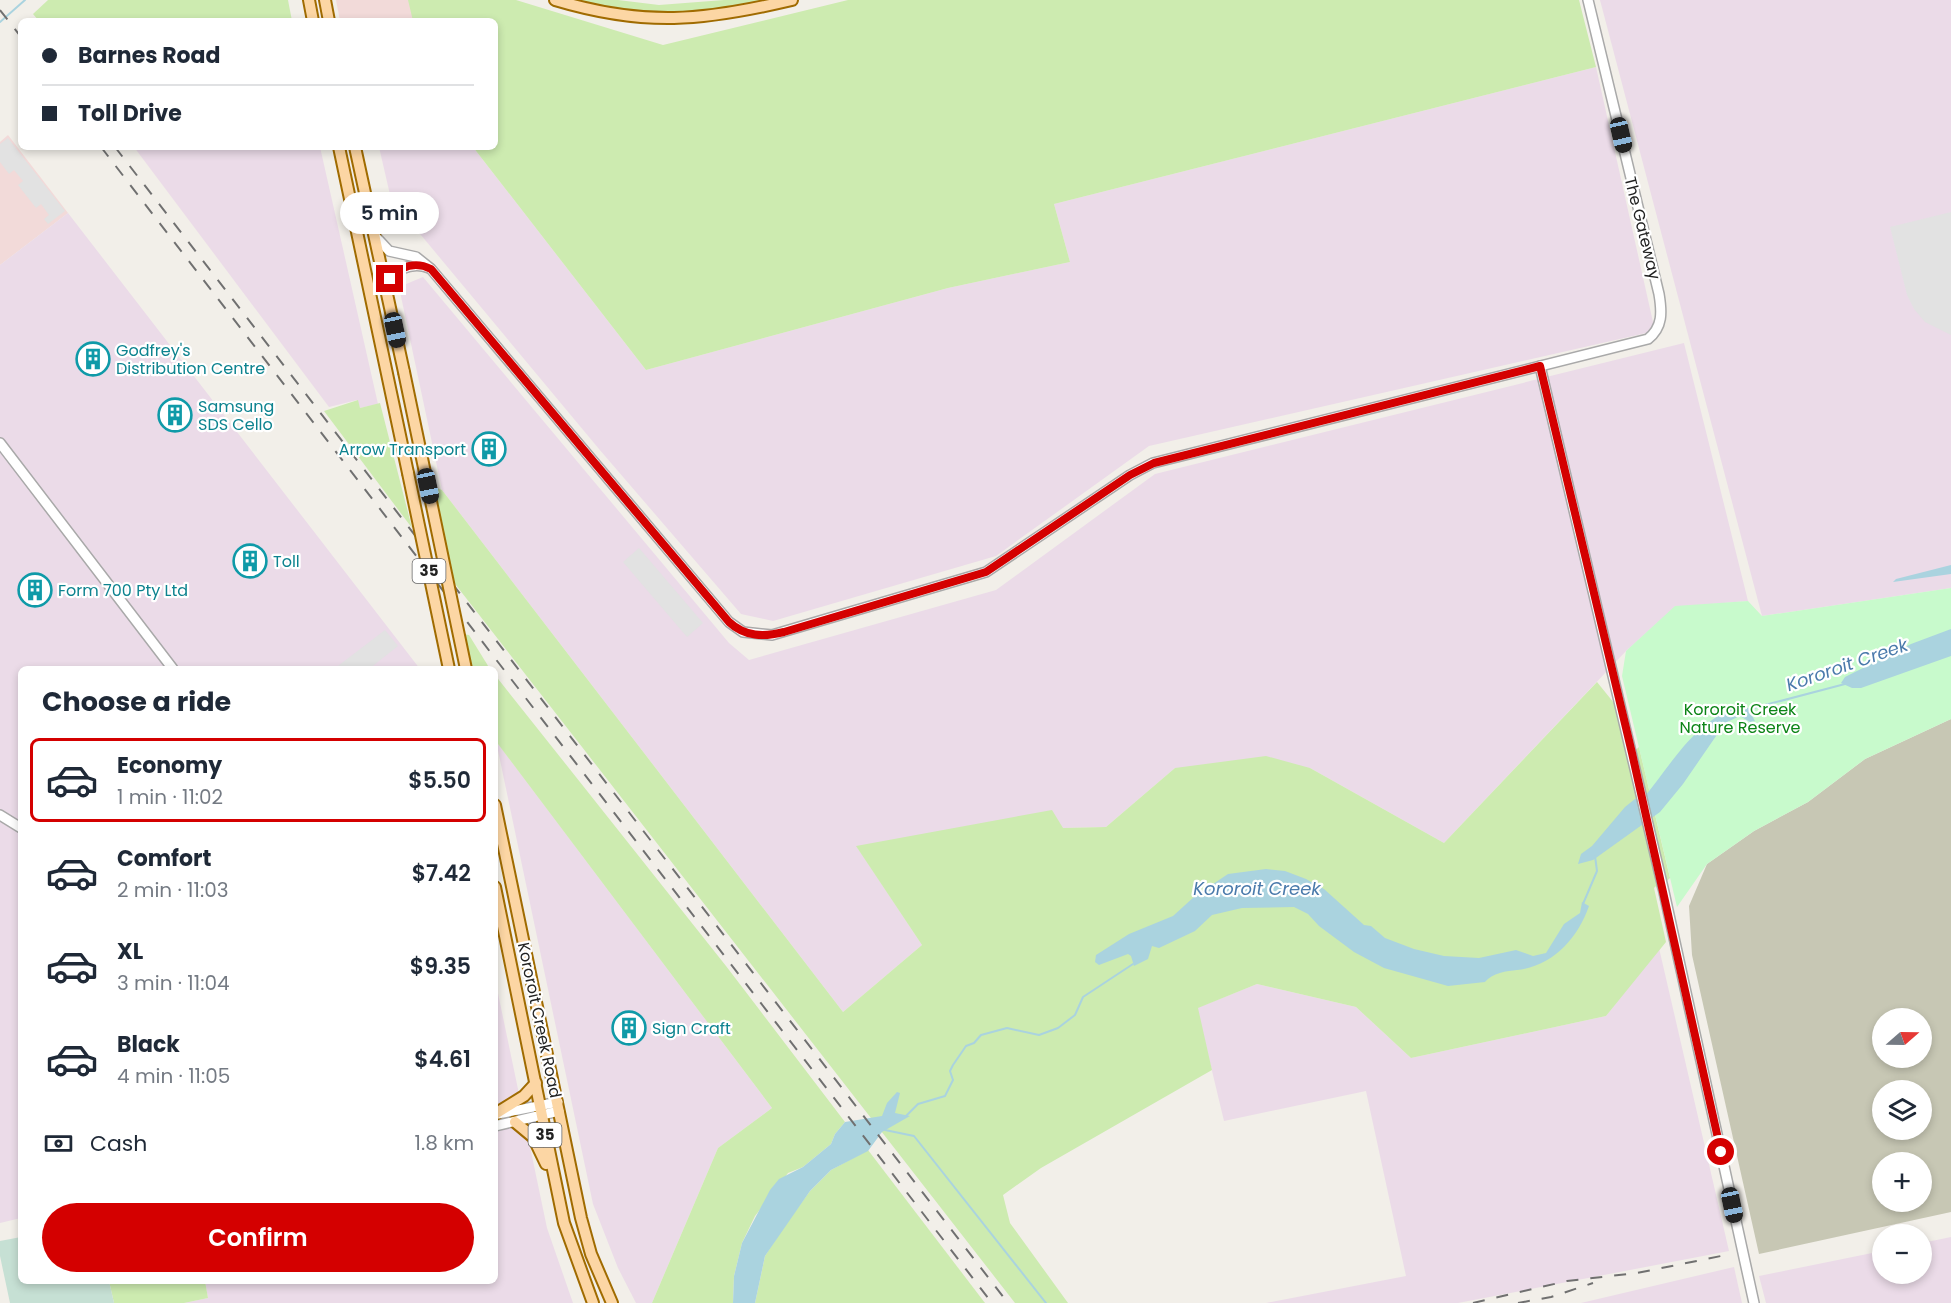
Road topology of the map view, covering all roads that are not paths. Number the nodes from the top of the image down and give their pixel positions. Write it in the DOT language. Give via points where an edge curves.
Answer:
graph roads {
  1 [pos="309,0"];
  2 [pos="325,0"];
  3 [pos="555,0"];
  4 [pos="792,0"];
  5 [pos="1588,0"];
  6 [pos="312,18"];
  7 [pos="328,18"];
  8 [pos="340,150"];
  9 [pos="356,150"];
  10 [pos="373,225"];
  11 [pos="431,269"];
  12 [pos="387,295"];
  13 [pos="1540,366"];
  14 [pos="0,443"];
  15 [pos="171,666"];
  16 [pos="448,666"];
  17 [pos="465,666"];
  18 [pos="0,815"];
  19 [pos="498,818"];
  20 [pos="18,826"];
  21 [pos="498,901"];
  22 [pos="536,1083"];
  23 [pos="558,1106"];
  24 [pos="541,1111"];
  25 [pos="498,1113"];
  26 [pos="498,1115"];
  27 [pos="515,1122"];
  28 [pos="498,1125"];
  29 [pos="557,1192"];
  30 [pos="590,1302"];
  31 [pos="612,1303"];
  32 [pos="1754,1303"];
  1 -- 6 [label="main road"];
  2 -- 7 [label="main road"];
  3 -- 4 [label="main road" via="600,12 664,20 723,16"];
  5 -- 13 [label="street, The Gateway" via="1659,294 1661,318 1648,339"];
  8 -- 16 [label="main road, 35, bridge"];
  9 -- 10 [label="main road, 35"];
  10 -- 11 [label="street, The Gateway" via="384,247 416,257"];
  10 -- 12 [label="main road, 35"];
  11 -- 12 [label="street" via="419,265 400,269 387,286"];
  11 -- 13 [label="street, The Gateway" via="729,622 743,632 761,636 986,572 1154,463"];
  12 -- 17 [label="main road, 35, bridge"];
  13 -- 32 [label="street" via="1663,888"];
  14 -- 15 [label="street"];
  18 -- 20 [label="street"];
  19 -- 23 [label="main road, Kororoit Creek Road / 35"];
  21 -- 22 [label="main road, Kororoit Creek Road / 35"];
  22 -- 24 [label="main road, Kororoit Creek Road / 35"];
  22 -- 25 [label="main road"];
  23 -- 24 [label="street"];
  23 -- 31 [label="main road, Kororoit Creek Road / 35" via="584,1234"];
  24 -- 26 [label="street"];
  24 -- 27 [label="street"];
  24 -- 29 [label="main road, Kororoit Creek Road / 35"];
  27 -- 28 [label="street"];
  27 -- 29 [label="main road" via="533,1137"];
  29 -- 30 [label="main road, Kororoit Creek Road / 35"];
}
